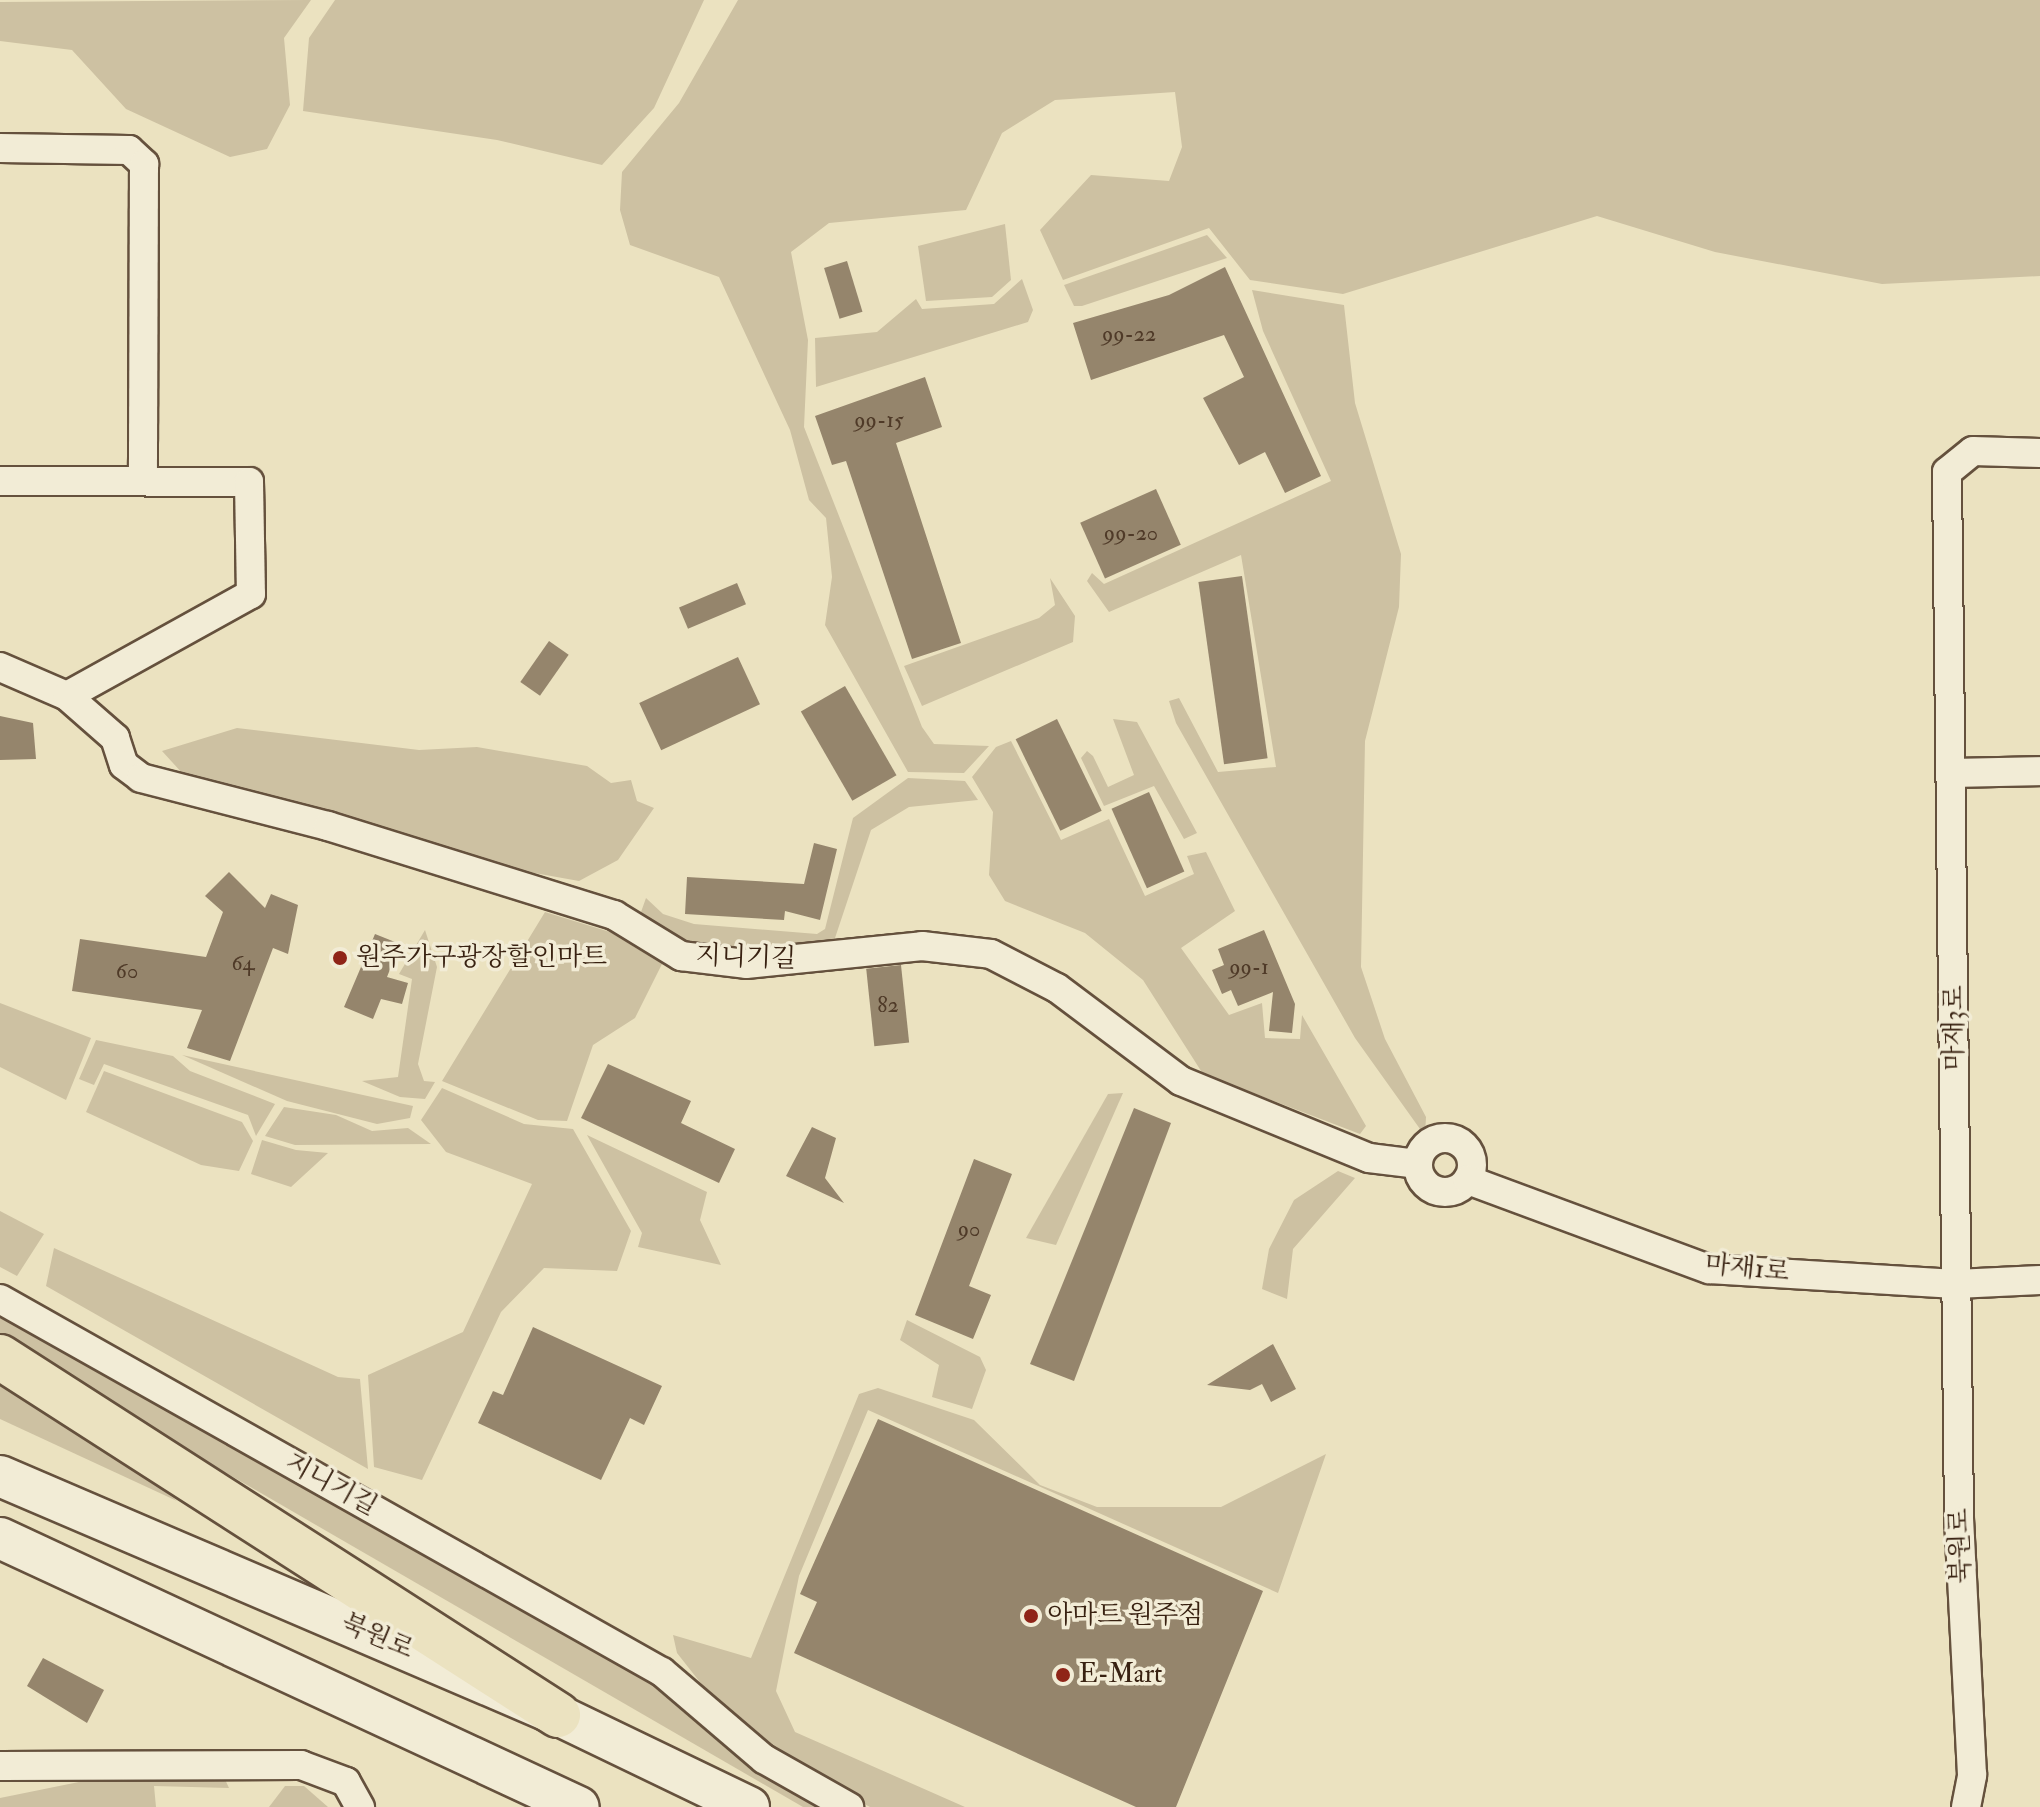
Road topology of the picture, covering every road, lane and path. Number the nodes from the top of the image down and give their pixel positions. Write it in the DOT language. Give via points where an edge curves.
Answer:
graph roads {
  1 [pos="0,148"];
  2 [pos="2040,453"];
  3 [pos="0,481"];
  4 [pos="143,481"];
  5 [pos="0,667"];
  6 [pos="67,696"];
  7 [pos="2040,771"];
  8 [pos="1954,773"];
  9 [pos="1417,1164"];
  10 [pos="1468,1180"];
  11 [pos="2040,1280"];
  12 [pos="1956,1284"];
  13 [pos="0,1299"];
  14 [pos="0,1357"];
  15 [pos="0,1476"];
  16 [pos="0,1538"];
  17 [pos="558,1715"];
  18 [pos="0,1766"];
  19 [pos="360,1807"];
  20 [pos="579,1807"];
  21 [pos="749,1807"];
  22 [pos="849,1807"];
  23 [pos="1966,1807"];
  1 -- 4 [label="street" via="129,150 144,164"];
  2 -- 8 [label="street, 마재3로" via="1973,451 1947,472"];
  3 -- 4 [label="street"];
  4 -- 6 [label="street" via="249,482 251,594"];
  5 -- 6 [label="street, 지니기길"];
  6 -- 9 [label="street, 지니기길" via="115,738 124,765 141,778 328,826 614,915 681,956 746,964 922,946 991,954 1057,988 1181,1081 1369,1158"];
  7 -- 8 [label="street"];
  8 -- 12 [label="street, 마재3로"];
  9 -- 10 [label="street" via="1422,1181 1436,1191 1454,1191"];
  9 -- 10 [label="street" via="1430,1141 1457,1140 1469,1153"];
  10 -- 12 [label="street, 마재1로" via="1709,1269"];
  11 -- 12 [label="street, 마재1로"];
  12 -- 23 [label="street, 북원로" via="1972,1775"];
  13 -- 22 [label="street, 지니기길" via="662,1672 764,1759"];
  14 -- 17 [label="highway"];
  15 -- 17 [label="street, 북원로"];
  16 -- 20 [label="street"];
  17 -- 21 [label="street, 북원로"];
  18 -- 19 [label="street" via="301,1765 346,1782"];
}
